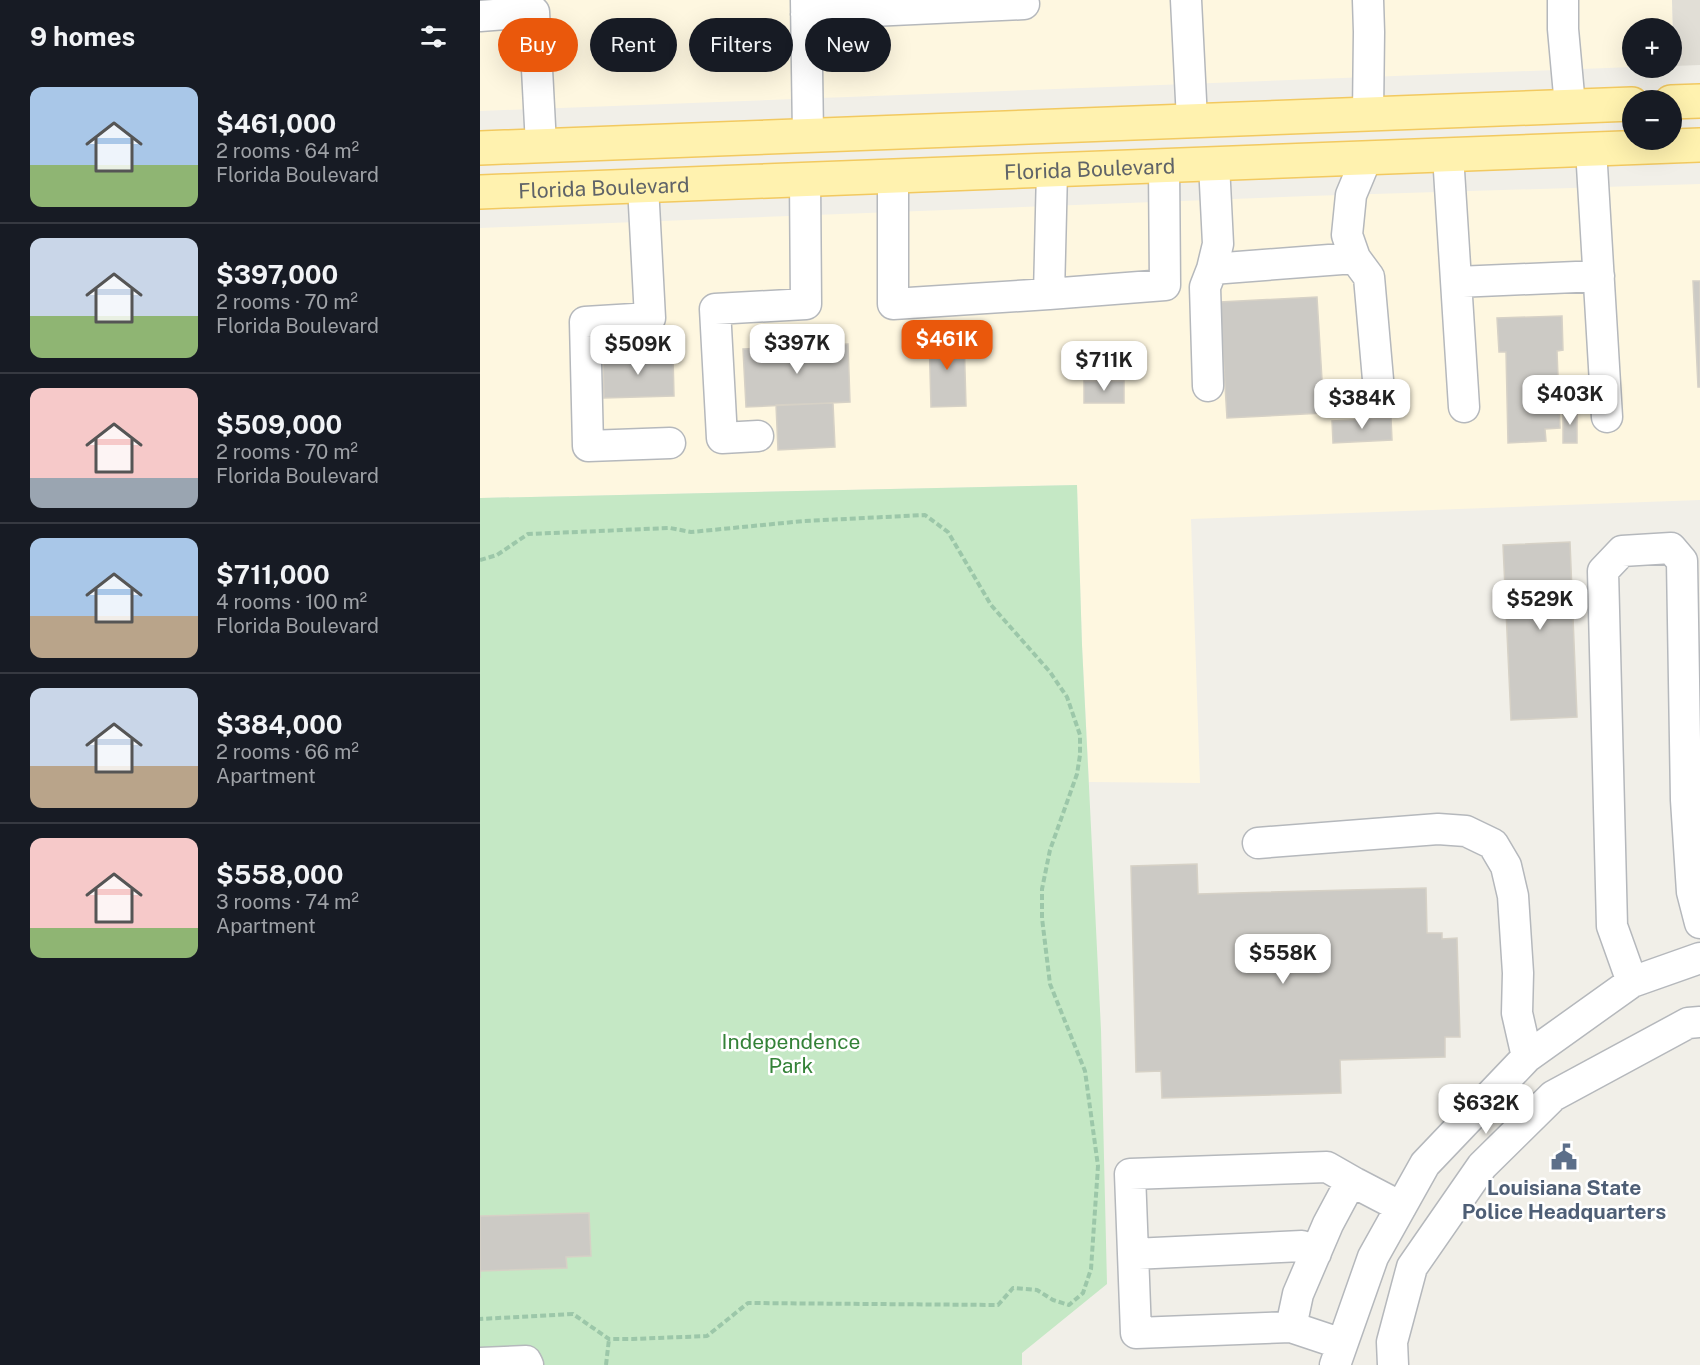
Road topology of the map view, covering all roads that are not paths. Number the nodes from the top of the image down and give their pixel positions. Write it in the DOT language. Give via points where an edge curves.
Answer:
graph roads {
  1 [pos="1186,0"];
  2 [pos="1368,0"];
  3 [pos="1563,0"];
  4 [pos="1024,4"];
  5 [pos="534,6"];
  6 [pos="806,7"];
  7 [pos="480,16"];
  8 [pos="1700,101"];
  9 [pos="1682,102"];
  10 [pos="1622,104"];
  11 [pos="1570,106"];
  12 [pos="1368,114"];
  13 [pos="1192,120"];
  14 [pos="808,135"];
  15 [pos="542,145"];
  16 [pos="1700,145"];
  17 [pos="480,148"];
  18 [pos="1592,149"];
  19 [pos="1448,155"];
  20 [pos="1366,159"];
  21 [pos="1214,164"];
  22 [pos="1164,166"];
  23 [pos="1052,171"];
  24 [pos="894,176"];
  25 [pos="805,179"];
  26 [pos="643,186"];
  27 [pos="480,192"];
  28 [pos="1355,258"];
  29 [pos="1212,269"];
  30 [pos="1599,276"];
  31 [pos="1456,282"];
  32 [pos="1049,294"];
  33 [pos="1208,386"];
  34 [pos="1379,391"];
  35 [pos="1464,407"];
  36 [pos="1606,417"];
  37 [pos="758,436"];
  38 [pos="670,443"];
  39 [pos="1258,843"];
  40 [pos="1700,923"];
  41 [pos="1700,958"];
  42 [pos="1632,982"];
  43 [pos="1700,1022"];
  44 [pos="1527,1057"];
  45 [pos="1351,1181"];
  46 [pos="1401,1207"];
  47 [pos="1316,1253"];
  48 [pos="1133,1254"];
  49 [pos="1291,1327"];
  50 [pos="1339,1354"];
  51 [pos="480,1363"];
  52 [pos="528,1365"];
  53 [pos="1393,1365"];
  1 -- 13 [label="street"];
  2 -- 12 [label="street"];
  3 -- 11 [label="street"];
  4 -- 6 [label="street"];
  5 -- 7 [label="street"];
  5 -- 15 [label="street"];
  6 -- 14 [label="street"];
  8 -- 9 [label="main road"];
  10 -- 11 [label="main road"];
  11 -- 12 [label="main road"];
  12 -- 13 [label="main road"];
  12 -- 20 [label="main road"];
  13 -- 14 [label="main road"];
  14 -- 15 [label="main road"];
  14 -- 25 [label="main road"];
  15 -- 17 [label="main road"];
  16 -- 18 [label="main road, Florida Boulevard"];
  18 -- 19 [label="main road, Florida Boulevard"];
  18 -- 30 [label="street"];
  19 -- 20 [label="main road, Florida Boulevard"];
  19 -- 31 [label="street"];
  20 -- 21 [label="main road, Florida Boulevard"];
  20 -- 28 [label="street" via="1351,195 1347,235"];
  21 -- 22 [label="main road, Florida Boulevard"];
  21 -- 29 [label="street" via="1218,244"];
  22 -- 23 [label="main road, Florida Boulevard"];
  22 -- 32 [label="street" via="1165,285"];
  23 -- 24 [label="main road, Florida Boulevard"];
  23 -- 32 [label="street"];
  24 -- 25 [label="main road, Florida Boulevard"];
  24 -- 32 [label="street" via="894,304"];
  25 -- 26 [label="main road, Florida Boulevard"];
  25 -- 37 [label="street" via="806,304 715,309 722,438"];
  26 -- 27 [label="main road, Florida Boulevard"];
  26 -- 38 [label="street" via="650,318 585,322 588,446"];
  28 -- 29 [label="street"];
  28 -- 34 [label="street" via="1369,277"];
  29 -- 33 [label="street" via="1205,287"];
  30 -- 31 [label="street"];
  30 -- 36 [label="street"];
  31 -- 35 [label="street"];
  39 -- 44 [label="street" via="1438,829 1466,831 1493,844 1506,866 1512,896 1517,1013"];
  40 -- 42 [label="street" via="1692,892 1686,800 1682,561 1671,548 1622,551 1603,571 1612,926"];
  41 -- 42 [label="street"];
  42 -- 44 [label="street"];
  43 -- 53 [label="street" via="1688,1023 1553,1096 1482,1166 1412,1267 1392,1341"];
  44 -- 46 [label="street" via="1425,1164"];
  45 -- 46 [label="street"];
  45 -- 47 [label="street"];
  45 -- 48 [label="street" via="1327,1167 1130,1174"];
  46 -- 50 [label="street" via="1372,1257"];
  47 -- 48 [label="street" via="1302,1246"];
  47 -- 49 [label="street" via="1298,1294"];
  48 -- 49 [label="street" via="1136,1333"];
  49 -- 50 [label="street"];
  51 -- 52 [label="street" via="526,1360"];
}
